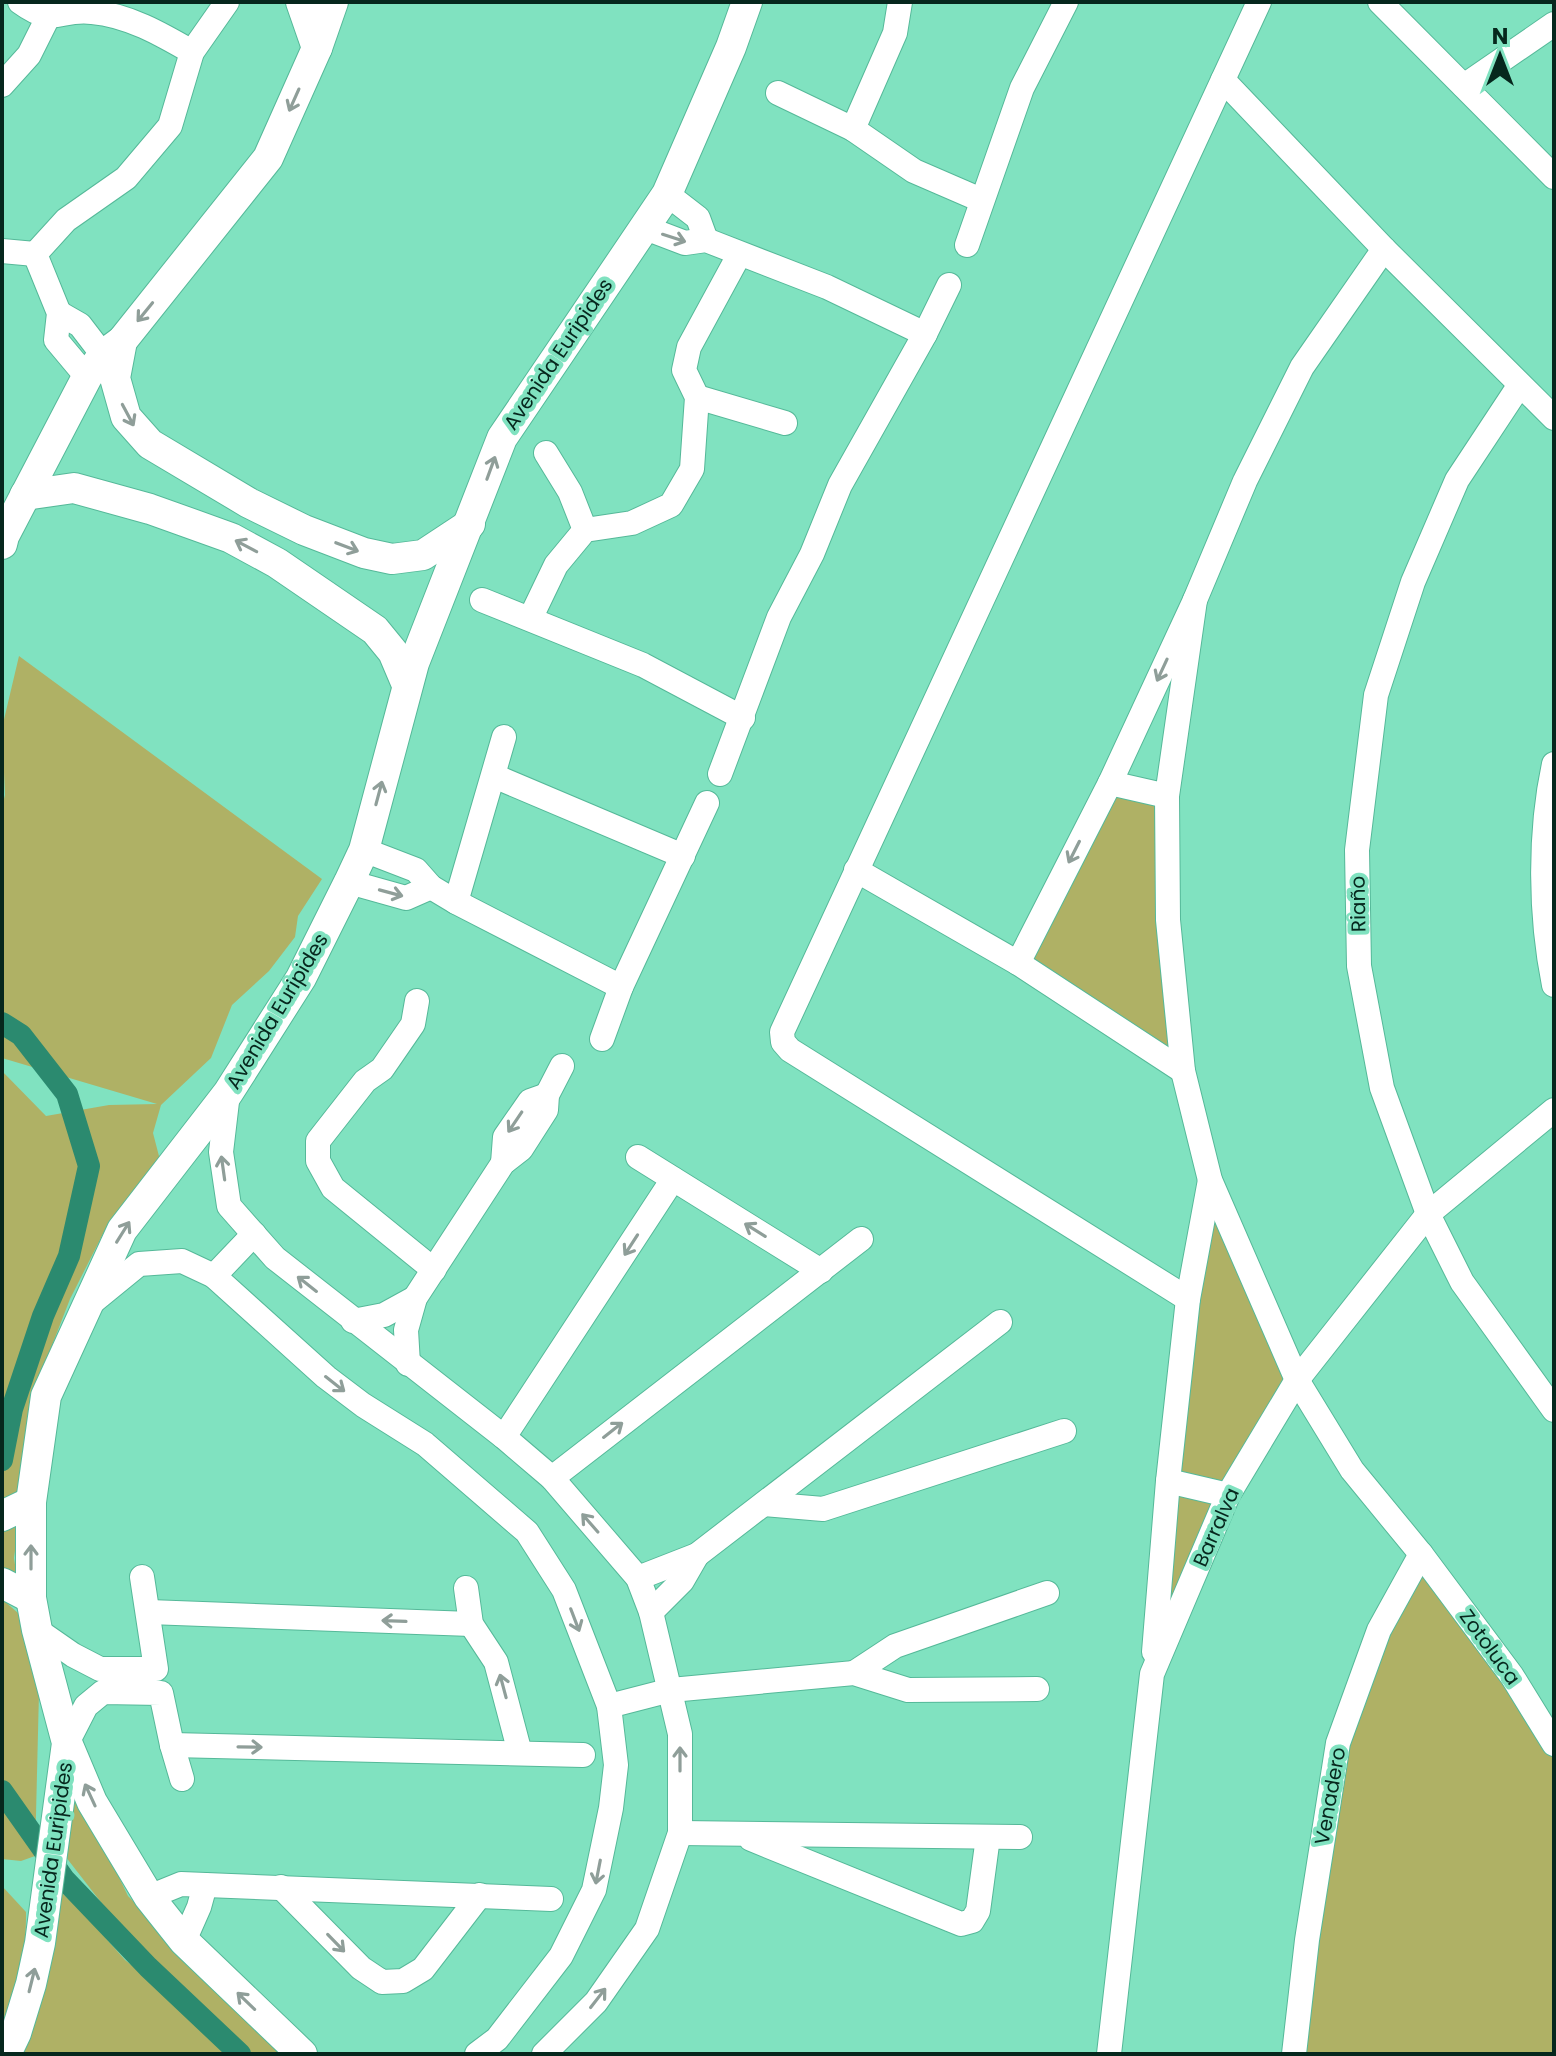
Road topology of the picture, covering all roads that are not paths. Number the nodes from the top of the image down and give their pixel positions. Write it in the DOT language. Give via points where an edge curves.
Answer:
graph roads {
  1 [pos="20,2"];
  2 [pos="227,2"];
  3 [pos="301,2"];
  4 [pos="333,2"];
  5 [pos="747,2"];
  6 [pos="900,2"];
  7 [pos="1066,2"];
  8 [pos="1259,2"];
  9 [pos="1380,2"];
  10 [pos="48,17"];
  11 [pos="1554,24"];
  12 [pos="317,48"];
  13 [pos="192,52"];
  14 [pos="1223,80"];
  15 [pos="2,85"];
  16 [pos="1464,86"];
  17 [pos="778,93"];
  18 [pos="853,129"];
  19 [pos="1554,177"];
  20 [pos="667,194"];
  21 [pos="981,200"];
  22 [pos="643,227"];
  23 [pos="706,240"];
  24 [pos="967,245"];
  25 [pos="1384,249"];
  26 [pos="2,251"];
  27 [pos="35,254"];
  28 [pos="739,255"];
  29 [pos="949,285"];
  30 [pos="925,334"];
  31 [pos="104,358"];
  32 [pos="1519,386"];
  33 [pos="697,397"];
  34 [pos="1554,418"];
  35 [pos="785,423"];
  36 [pos="546,453"];
  37 [pos="25,495"];
  38 [pos="470,524"];
  39 [pos="585,530"];
  40 [pos="3,539"];
  41 [pos="482,600"];
  42 [pos="1195,600"];
  43 [pos="531,617"];
  44 [pos="407,685"];
  45 [pos="743,718"];
  46 [pos="504,737"];
  47 [pos="1554,764"];
  48 [pos="720,774"];
  49 [pos="494,776"];
  50 [pos="1110,783"];
  51 [pos="1167,796"];
  52 [pos="707,803"];
  53 [pos="364,850"];
  54 [pos="683,856"];
  55 [pos="856,870"];
  56 [pos="349,882"];
  57 [pos="431,887"];
  58 [pos="456,902"];
  59 [pos="1018,963"];
  60 [pos="1554,985"];
  61 [pos="621,987"];
  62 [pos="422,995"];
  63 [pos="602,1039"];
  64 [pos="562,1066"];
  65 [pos="1183,1071"];
  66 [pos="228,1093"];
  67 [pos="1554,1110"];
  68 [pos="638,1157"];
  69 [pos="673,1179"];
  70 [pos="1210,1180"];
  71 [pos="1428,1214"];
  72 [pos="254,1234"];
  73 [pos="861,1239"];
  74 [pos="434,1270"];
  75 [pos="821,1271"];
  76 [pos="214,1276"];
  77 [pos="415,1298"];
  78 [pos="1188,1299"];
  79 [pos="85,1308"];
  80 [pos="353,1321"];
  81 [pos="1000,1322"];
  82 [pos="408,1364"];
  83 [pos="1297,1380"];
  84 [pos="1554,1410"];
  85 [pos="1064,1431"];
  86 [pos="504,1437"];
  87 [pos="552,1478"];
  88 [pos="1168,1481"];
  89 [pos="1228,1495"];
  90 [pos="31,1502"];
  91 [pos="764,1504"];
  92 [pos="2,1516"];
  93 [pos="1421,1554"];
  94 [pos="697,1555"];
  95 [pos="142,1577"];
  96 [pos="638,1578"];
  97 [pos="2,1583"];
  98 [pos="466,1588"];
  99 [pos="1047,1593"];
  100 [pos="31,1598"];
  101 [pos="149,1612"];
  102 [pos="651,1612"];
  103 [pos="471,1624"];
  104 [pos="37,1630"];
  105 [pos="854,1673"];
  106 [pos="1152,1674"];
  107 [pos="101,1680"];
  108 [pos="1037,1689"];
  109 [pos="671,1690"];
  110 [pos="609,1706"];
  111 [pos="67,1743"];
  112 [pos="1554,1744"];
  113 [pos="172,1745"];
  114 [pos="520,1753"];
  115 [pos="583,1755"];
  116 [pos="182,1779"];
  117 [pos="680,1833"];
  118 [pos="737,1834"];
  119 [pos="988,1837"];
  120 [pos="1020,1837"];
  121 [pos="205,1885"];
  122 [pos="281,1887"];
  123 [pos="480,1895"];
  124 [pos="149,1897"];
  125 [pos="551,1899"];
  126 [pos="184,1941"];
  127 [pos="6,2054"];
  128 [pos="302,2054"];
  129 [pos="477,2054"];
  130 [pos="544,2054"];
  131 [pos="1109,2054"];
  132 [pos="1294,2054"];
  1 -- 10 [label="street"];
  2 -- 13 [label="street"];
  3 -- 12 [label="street"];
  4 -- 12 [label="street"];
  5 -- 20 [label="street, Avenida Euripides"];
  6 -- 18 [label="street" via="895,33"];
  7 -- 21 [label="street" via="1022,88"];
  8 -- 14 [label="street"];
  9 -- 16 [label="street"];
  10 -- 13 [label="street" via="90,11 148,26"];
  10 -- 15 [label="street" via="29,55"];
  11 -- 16 [label="street"];
  12 -- 31 [label="street, one-way" via="268,158"];
  13 -- 27 [label="street" via="170,126 126,178 66,220"];
  14 -- 25 [label="street"];
  14 -- 55 [label="street"];
  16 -- 19 [label="street"];
  17 -- 18 [label="street"];
  18 -- 21 [label="street" via="914,171"];
  20 -- 22 [label="street, Avenida Euripides"];
  20 -- 23 [label="street" via="698,218"];
  21 -- 24 [label="street"];
  22 -- 23 [label="street, one-way" via="685,243"];
  38 -- 22 [label="street, Avenida Euripides, one-way" via="502,438"];
  23 -- 28 [label="street"];
  25 -- 32 [label="street"];
  25 -- 42 [label="street" via="1302,367 1245,481"];
  26 -- 27 [label="street"];
  27 -- 31 [label="street" via="59,313 80,325"];
  28 -- 30 [label="street" via="827,287"];
  28 -- 33 [label="street" via="689,347 684,370"];
  29 -- 30 [label="street"];
  30 -- 45 [label="street" via="840,485 779,617"];
  31 -- 37 [label="street"];
  31 -- 38 [label="street, one-way" via="126,417 150,444 304,530 392,559 423,555"];
  32 -- 34 [label="street"];
  32 -- 71 [label="street, Riaño" via="1457,480 1413,582 1376,695 1357,850 1359,966 1382,1088"];
  33 -- 35 [label="street"];
  33 -- 39 [label="street" via="692,469 671,505 632,523"];
  36 -- 39 [label="street"];
  37 -- 40 [label="street"];
  44 -- 37 [label="street, one-way" via="393,652 375,630 231,538 74,488"];
  38 -- 44 [label="street, Avenida Euripides"];
  39 -- 43 [label="street" via="556,565"];
  41 -- 43 [label="street"];
  42 -- 50 [label="street, one-way"];
  42 -- 51 [label="street"];
  43 -- 45 [label="street" via="643,665"];
  53 -- 44 [label="street, Avenida Euripides, one-way"];
  45 -- 48 [label="street"];
  46 -- 49 [label="street"];
  47 -- 60 [label="street" via="1543,906"];
  49 -- 54 [label="street"];
  49 -- 58 [label="street"];
  50 -- 51 [label="street"];
  50 -- 59 [label="street, one-way"];
  51 -- 65 [label="street" via="1168,920"];
  52 -- 54 [label="street"];
  53 -- 56 [label="street, Avenida Euripides"];
  53 -- 57 [label="street" via="416,870"];
  54 -- 61 [label="street"];
  55 -- 59 [label="street"];
  55 -- 78 [label="street" via="782,1032 783,1042"];
  56 -- 57 [label="street, one-way" via="406,898"];
  56 -- 66 [label="street, Avenida Euripides" via="301,978"];
  57 -- 58 [label="street"];
  58 -- 61 [label="street"];
  59 -- 65 [label="street"];
  61 -- 63 [label="street"];
  62 -- 74 [label="street" via="400,1015 371,1058 365,1081 318,1141 318,1161 333,1188"];
  64 -- 74 [label="street" via="547,1095 546,1110 521,1149 503,1163"];
  65 -- 70 [label="street"];
  72 -- 66 [label="street, one-way" via="229,1206 221,1152"];
  79 -- 66 [label="street, Avenida Euripides, one-way" via="122,1230"];
  67 -- 71 [label="street, Barralva"];
  68 -- 69 [label="street"];
  75 -- 69 [label="street, one-way"];
  69 -- 86 [label="street, one-way"];
  70 -- 78 [label="street"];
  70 -- 83 [label="street, Zotoluca"];
  71 -- 83 [label="street, Barralva"];
  71 -- 84 [label="street, Riaño" via="1462,1282"];
  72 -- 76 [label="street"];
  80 -- 72 [label="street, one-way" via="275,1258"];
  73 -- 75 [label="street"];
  74 -- 77 [label="street"];
  87 -- 75 [label="street, one-way"];
  76 -- 79 [label="street" via="182,1261 139,1264"];
  76 -- 110 [label="street, one-way" via="326,1377 425,1444 527,1532 564,1590"];
  77 -- 80 [label="street" via="384,1315"];
  77 -- 82 [label="street" via="406,1330"];
  78 -- 88 [label="street"];
  79 -- 90 [label="street, Avenida Euripides" via="46,1396"];
  80 -- 82 [label="street"];
  81 -- 91 [label="street"];
  82 -- 86 [label="street"];
  83 -- 89 [label="street, Barralva"];
  83 -- 93 [label="street, Zotoluca" via="1352,1470"];
  85 -- 91 [label="street" via="823,1509"];
  86 -- 87 [label="street"];
  96 -- 87 [label="street, one-way"];
  88 -- 89 [label="street"];
  88 -- 106 [label="street"];
  89 -- 106 [label="street, Barralva"];
  90 -- 92 [label="street"];
  100 -- 90 [label="street, Avenida Euripides, one-way"];
  91 -- 94 [label="street"];
  93 -- 112 [label="street, Zotoluca" via="1512,1676"];
  93 -- 132 [label="street, Venadero" via="1379,1630 1338,1743"];
  94 -- 96 [label="street"];
  94 -- 102 [label="street" via="682,1581"];
  95 -- 101 [label="street"];
  96 -- 102 [label="street"];
  97 -- 100 [label="street"];
  98 -- 103 [label="street"];
  99 -- 105 [label="street" via="895,1646"];
  100 -- 104 [label="street, Avenida Euripides"];
  103 -- 101 [label="street, one-way"];
  101 -- 107 [label="street" via="156,1669"];
  102 -- 109 [label="street"];
  114 -- 103 [label="street, one-way" via="496,1662"];
  104 -- 107 [label="street"];
  104 -- 111 [label="street, Avenida Euripides"];
  105 -- 108 [label="street" via="908,1690"];
  105 -- 109 [label="street"];
  106 -- 131 [label="street, Barralva"];
  107 -- 111 [label="street"];
  107 -- 113 [label="street" via="161,1693"];
  109 -- 110 [label="street"];
  117 -- 109 [label="street, one-way" via="680,1734"];
  110 -- 129 [label="street, one-way" via="616,1765 594,1890 561,1956 497,2039"];
  124 -- 111 [label="street, one-way" via="92,1802"];
  127 -- 111 [label="street, Avenida Euripides, one-way" via="40,1943"];
  113 -- 114 [label="street, one-way"];
  113 -- 116 [label="street"];
  114 -- 115 [label="street"];
  117 -- 118 [label="street"];
  130 -- 117 [label="street, one-way" via="596,2002 647,1929"];
  118 -- 119 [label="street"];
  118 -- 119 [label="street" via="961,1924 972,1921 978,1911"];
  119 -- 120 [label="street"];
  121 -- 122 [label="street"];
  121 -- 124 [label="street" via="181,1884"];
  121 -- 126 [label="street"];
  122 -- 123 [label="street"];
  122 -- 123 [label="street, one-way" via="361,1968 382,1982 403,1981 423,1969"];
  123 -- 125 [label="street"];
  124 -- 126 [label="street"];
  128 -- 126 [label="street, one-way"];
}
